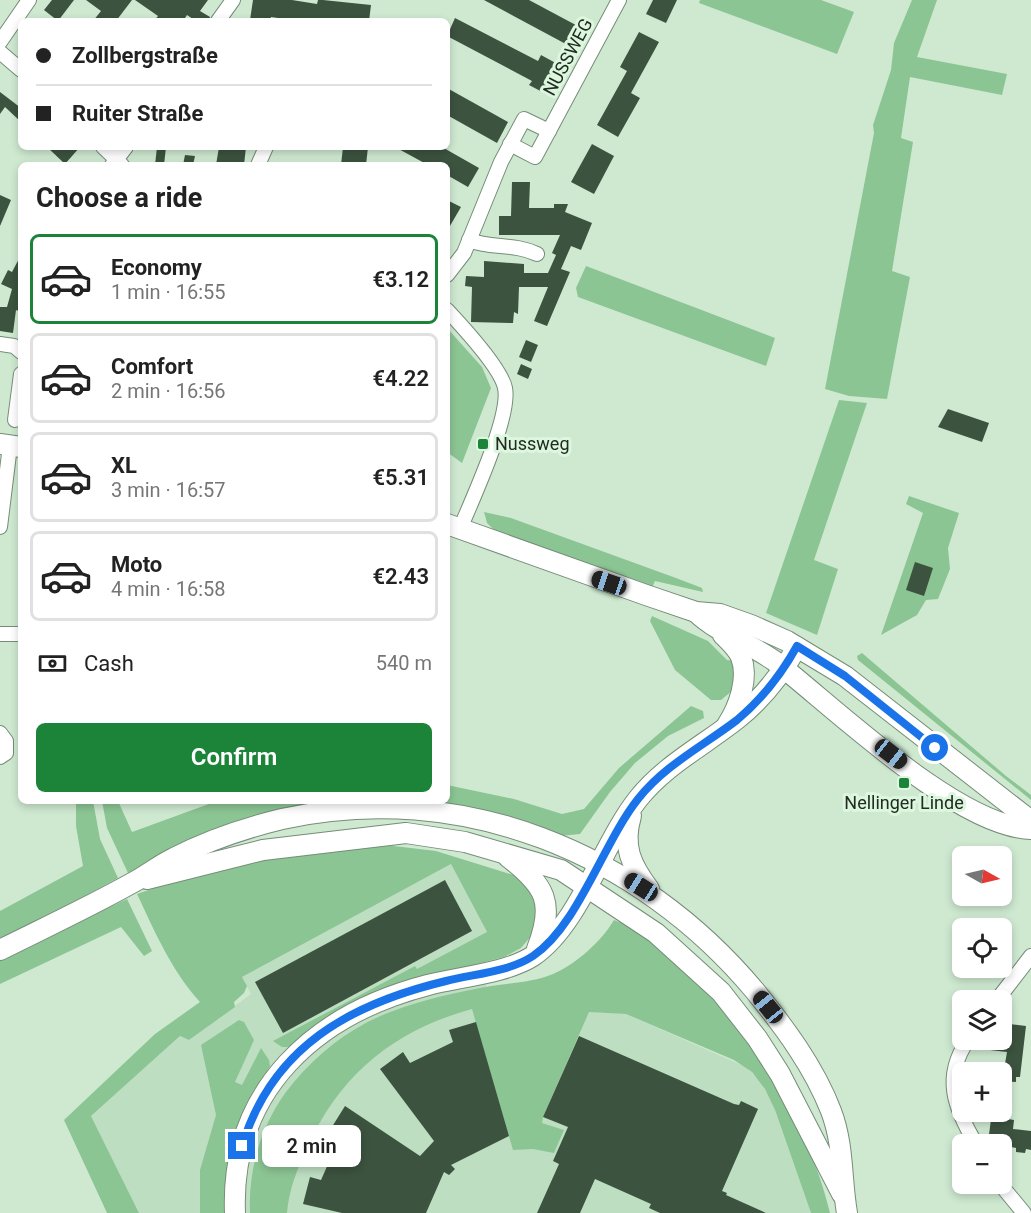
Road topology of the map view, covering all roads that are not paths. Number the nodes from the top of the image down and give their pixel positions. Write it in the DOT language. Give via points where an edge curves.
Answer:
graph roads {
  1 [pos="29,0"];
  2 [pos="233,0"];
  3 [pos="619,0"];
  4 [pos="220,18"];
  5 [pos="0,42"];
  6 [pos="0,52"];
  7 [pos="18,67"];
  8 [pos="549,131"];
  9 [pos="510,144"];
  10 [pos="106,150"];
  11 [pos="116,162"];
  12 [pos="469,240"];
  13 [pos="537,254"];
  14 [pos="450,271"];
  15 [pos="450,314"];
  16 [pos="0,344"];
  17 [pos="18,349"];
  18 [pos="18,397"];
  19 [pos="15,420"];
  20 [pos="10,446"];
  21 [pos="0,527"];
  22 [pos="454,527"];
  23 [pos="696,612"];
  24 [pos="719,631"];
  25 [pos="0,634"];
  26 [pos="18,634"];
  27 [pos="797,646"];
  28 [pos="784,668"];
  29 [pos="861,689"];
  30 [pos="835,710"];
  31 [pos="723,729"];
  32 [pos="0,733"];
  33 [pos="0,758"];
  34 [pos="637,800"];
  35 [pos="1031,821"];
  36 [pos="1031,829"];
  37 [pos="496,850"];
  38 [pos="598,863"];
  39 [pos="133,883"];
  40 [pos="586,885"];
  41 [pos="656,897"];
  42 [pos="0,950"];
  43 [pos="533,956"];
  44 [pos="1031,956"];
  45 [pos="1005,990"];
  46 [pos="963,1050"];
  47 [pos="970,1134"];
  48 [pos="1008,1194"];
  49 [pos="846,1206"];
  50 [pos="236,1213"];
  51 [pos="1024,1213"];
  1 -- 5 [label="street"];
  2 -- 4 [label="street"];
  3 -- 8 [label="street, NUSSWEG"];
  6 -- 7 [label="street"];
  8 -- 9 [label="street" via="524,119"];
  8 -- 9 [label="street, NUSSWEG" via="535,157"];
  9 -- 12 [label="street"];
  10 -- 11 [label="street"];
  12 -- 13 [label="street" via="519,246"];
  12 -- 14 [label="street"];
  15 -- 22 [label="street" via="495,368 506,392 499,424"];
  16 -- 17 [label="street"];
  18 -- 19 [label="street"];
  20 -- 21 [label="street"];
  22 -- 23 [label="main road"];
  23 -- 24 [label="main road"];
  23 -- 27 [label="main road" via="720,614"];
  24 -- 28 [label="main road"];
  24 -- 31 [label="main road" via="738,652 743,670 737,704"];
  25 -- 26 [label="street"];
  27 -- 28 [label="main road"];
  27 -- 29 [label="main road"];
  28 -- 30 [label="main road"];
  28 -- 31 [label="main road" via="752,706"];
  29 -- 30 [label="main road" via="836,693"];
  29 -- 35 [label="main road"];
  30 -- 36 [label="main road" via="958,803 1003,825"];
  31 -- 34 [label="main road" via="669,768"];
  32 -- 33 [label="street" via="7,745"];
  34 -- 38 [label="main road"];
  34 -- 41 [label="main road" via="627,829 627,847 636,870"];
  37 -- 39 [label="main road" via="431,836 393,834 263,850"];
  37 -- 40 [label="main road" via="561,870"];
  37 -- 43 [label="main road" via="526,871 544,896 546,922"];
  38 -- 39 [label="main road" via="553,842 493,823 421,810 368,809 299,816 253,827 175,857"];
  38 -- 40 [label="main road"];
  38 -- 41 [label="main road"];
  39 -- 42 [label="main road"];
  40 -- 43 [label="main road" via="555,935"];
  40 -- 49 [label="main road" via="673,946 738,1013 780,1074"];
  41 -- 49 [label="main road" via="720,951 795,1042 821,1089 839,1134"];
  43 -- 50 [label="main road" via="382,1000 344,1018 308,1043 270,1085 251,1120 239,1160"];
  44 -- 45 [label="street"];
  46 -- 47 [label="street" via="956,1062 952,1090 958,1114"];
  48 -- 51 [label="street"];
}
